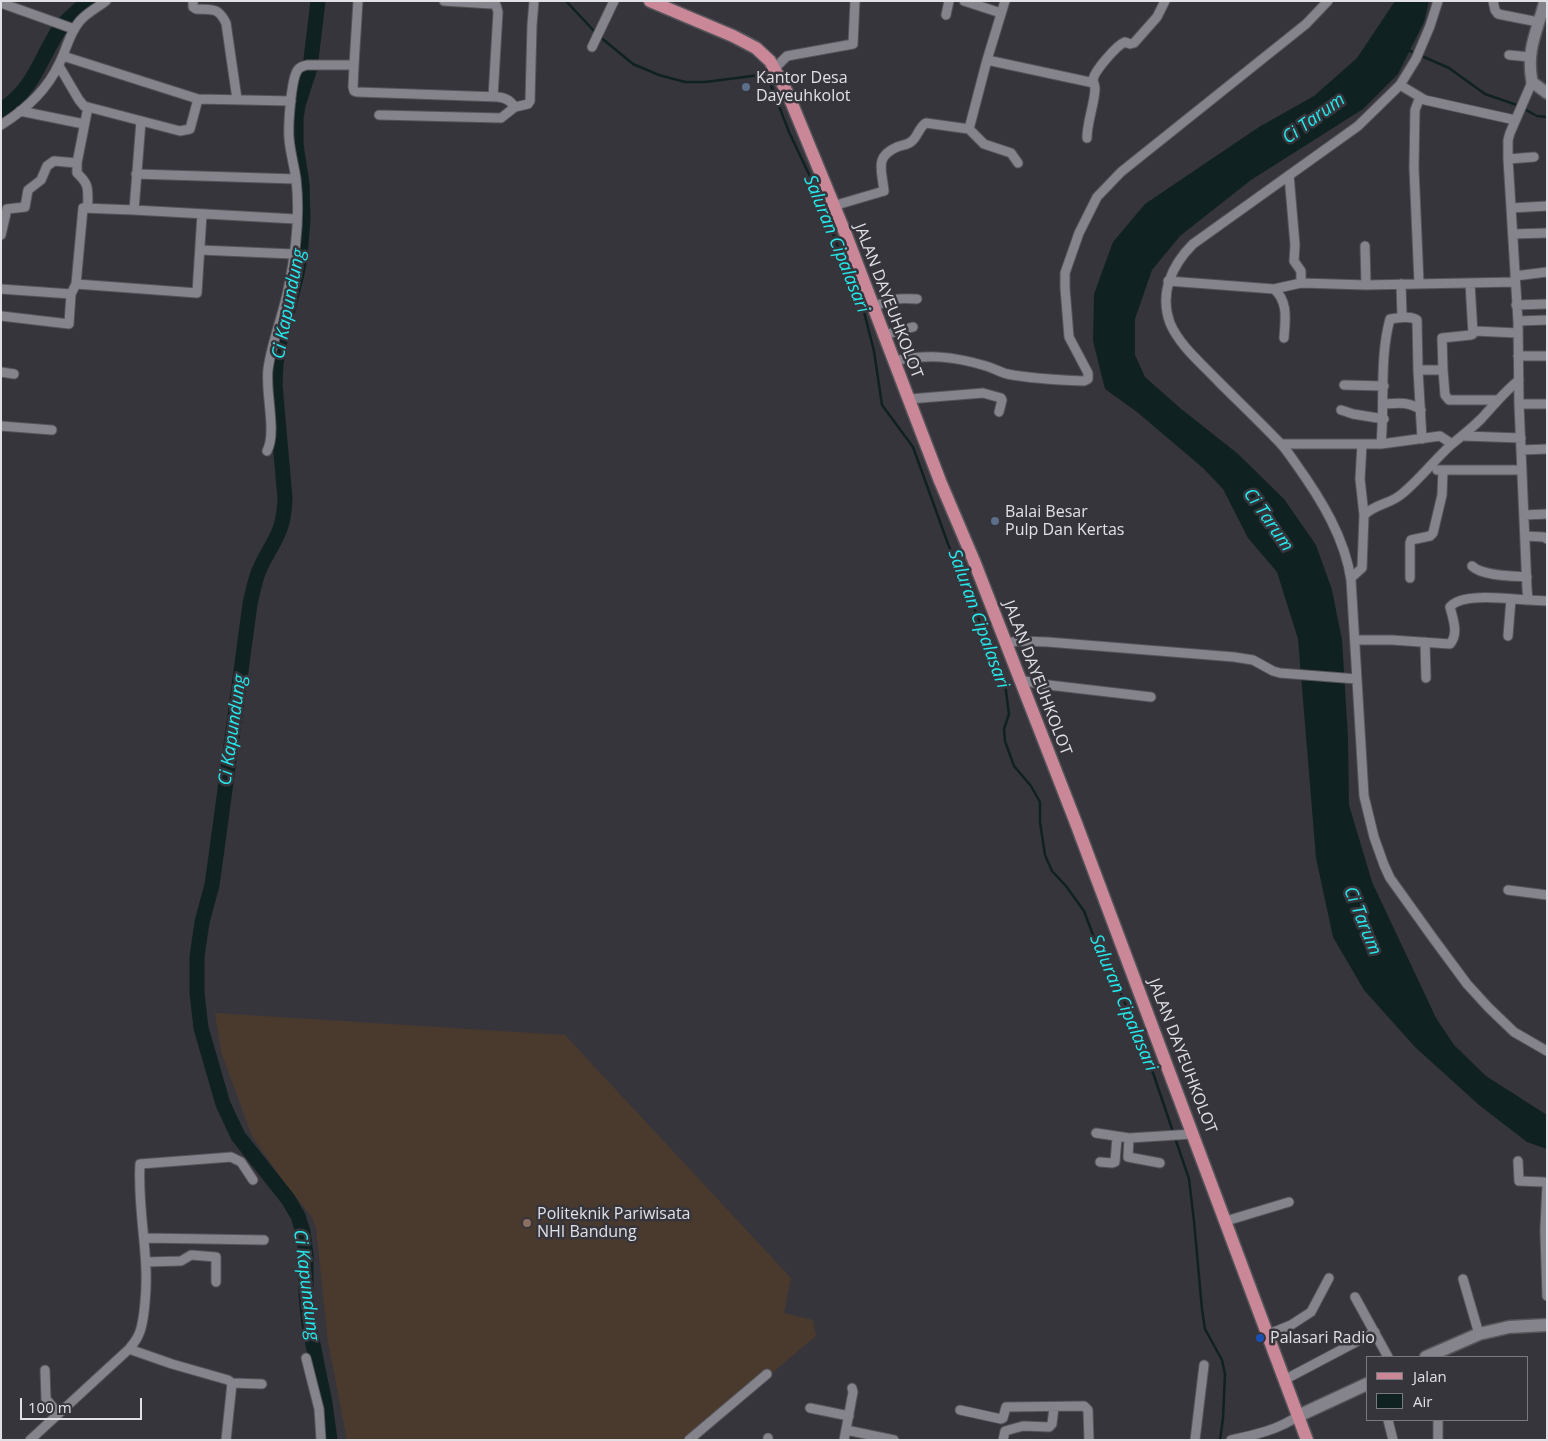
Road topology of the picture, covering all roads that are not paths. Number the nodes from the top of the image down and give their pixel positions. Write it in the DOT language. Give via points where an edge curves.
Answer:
graph roads {
  1 [pos="106,1"];
  2 [pos="193,1"];
  3 [pos="358,1"];
  4 [pos="444,1"];
  5 [pos="534,1"];
  6 [pos="614,1"];
  7 [pos="650,1"];
  8 [pos="855,1"];
  9 [pos="949,1"];
  10 [pos="964,1"];
  11 [pos="1005,1"];
  12 [pos="1165,1"];
  13 [pos="1328,1"];
  14 [pos="1438,1"];
  15 [pos="1493,1"];
  16 [pos="1,3"];
  17 [pos="1545,4"];
  18 [pos="1001,13"];
  19 [pos="946,15"];
  20 [pos="1538,22"];
  21 [pos="72,28"];
  22 [pos="596,39"];
  23 [pos="1509,55"];
  24 [pos="63,56"];
  25 [pos="1530,57"];
  26 [pos="987,60"];
  27 [pos="354,65"];
  28 [pos="59,66"];
  29 [pos="775,68"];
  30 [pos="1532,82"];
  31 [pos="1094,83"];
  32 [pos="1400,85"];
  33 [pos="1547,93"];
  34 [pos="493,97"];
  35 [pos="1420,97"];
  36 [pos="198,99"];
  37 [pos="237,99"];
  38 [pos="291,101"];
  39 [pos="88,107"];
  40 [pos="515,108"];
  41 [pos="20,111"];
  42 [pos="379,116"];
  43 [pos="1515,120"];
  44 [pos="141,121"];
  45 [pos="1,124"];
  46 [pos="84,124"];
  47 [pos="970,129"];
  48 [pos="1087,138"];
  49 [pos="1534,157"];
  50 [pos="1508,159"];
  51 [pos="77,163"];
  52 [pos="1018,163"];
  53 [pos="136,174"];
  54 [pos="1289,175"];
  55 [pos="296,179"];
  56 [pos="833,206"];
  57 [pos="1547,206"];
  58 [pos="88,208"];
  59 [pos="1511,208"];
  60 [pos="134,210"];
  61 [pos="202,214"];
  62 [pos="296,219"];
  63 [pos="1547,233"];
  64 [pos="1513,234"];
  65 [pos="1,235"];
  66 [pos="1365,246"];
  67 [pos="200,250"];
  68 [pos="293,254"];
  69 [pos="1547,272"];
  70 [pos="1515,279"];
  71 [pos="1168,281"];
  72 [pos="1419,283"];
  73 [pos="1470,283"];
  74 [pos="76,284"];
  75 [pos="1301,284"];
  76 [pos="1401,284"];
  77 [pos="1366,285"];
  78 [pos="1,289"];
  79 [pos="1274,289"];
  80 [pos="71,294"];
  81 [pos="917,299"];
  82 [pos="1547,304"];
  83 [pos="1516,305"];
  84 [pos="874,308"];
  85 [pos="1,316"];
  86 [pos="1402,317"];
  87 [pos="1547,320"];
  88 [pos="1518,321"];
  89 [pos="912,327"];
  90 [pos="1474,330"];
  91 [pos="1518,333"];
  92 [pos="884,335"];
  93 [pos="1284,338"];
  94 [pos="1518,356"];
  95 [pos="1547,356"];
  96 [pos="894,361"];
  97 [pos="1418,370"];
  98 [pos="1443,370"];
  99 [pos="1,372"];
  100 [pos="14,374"];
  101 [pos="1519,380"];
  102 [pos="1344,385"];
  103 [pos="1384,386"];
  104 [pos="909,399"];
  105 [pos="1497,400"];
  106 [pos="1384,404"];
  107 [pos="1519,404"];
  108 [pos="1547,404"];
  109 [pos="1341,410"];
  110 [pos="1420,410"];
  111 [pos="999,412"];
  112 [pos="1384,419"];
  113 [pos="1,426"];
  114 [pos="52,430"];
  115 [pos="1464,436"];
  116 [pos="1521,438"];
  117 [pos="1422,439"];
  118 [pos="1281,444"];
  119 [pos="1362,444"];
  120 [pos="1381,444"];
  121 [pos="1452,444"];
  122 [pos="1547,449"];
  123 [pos="1521,450"];
  124 [pos="267,451"];
  125 [pos="1426,470"];
  126 [pos="1443,470"];
  127 [pos="1522,470"];
  128 [pos="1524,514"];
  129 [pos="1547,514"];
  130 [pos="1364,515"];
  131 [pos="1525,536"];
  132 [pos="1547,539"];
  133 [pos="1472,566"];
  134 [pos="1526,577"];
  135 [pos="1351,578"];
  136 [pos="1410,578"];
  137 [pos="1511,599"];
  138 [pos="1528,600"];
  139 [pos="1547,601"];
  140 [pos="1508,636"];
  141 [pos="1355,640"];
  142 [pos="1425,642"];
  143 [pos="1005,643"];
  144 [pos="1357,678"];
  145 [pos="1426,678"];
  146 [pos="1020,680"];
  147 [pos="1151,697"];
  148 [pos="1508,890"];
  149 [pos="1547,895"];
  150 [pos="1547,1052"];
  151 [pos="1096,1132"];
  152 [pos="1193,1134"];
  153 [pos="1117,1137"];
  154 [pos="1129,1138"];
  155 [pos="1518,1161"];
  156 [pos="1100,1162"];
  157 [pos="1160,1163"];
  158 [pos="253,1180"];
  159 [pos="1547,1184"];
  160 [pos="1289,1202"];
  161 [pos="1226,1221"];
  162 [pos="1546,1234"];
  163 [pos="145,1238"];
  164 [pos="264,1240"];
  165 [pos="146,1262"];
  166 [pos="1328,1278"];
  167 [pos="1463,1279"];
  168 [pos="216,1282"];
  169 [pos="1547,1296"];
  170 [pos="1355,1297"];
  171 [pos="1547,1325"];
  172 [pos="1375,1332"];
  173 [pos="1269,1334"];
  174 [pos="1479,1334"];
  175 [pos="129,1349"];
  176 [pos="1387,1356"];
  177 [pos="1430,1356"];
  178 [pos="306,1358"];
  179 [pos="1204,1365"];
  180 [pos="45,1370"];
  181 [pos="767,1374"];
  182 [pos="1286,1379"];
  183 [pos="232,1383"];
  184 [pos="262,1384"];
  185 [pos="1366,1384"];
  186 [pos="852,1392"];
  187 [pos="1054,1407"];
  188 [pos="810,1408"];
  189 [pos="960,1410"];
  190 [pos="58,1413"];
  191 [pos="848,1416"];
  192 [pos="1298,1416"];
  193 [pos="1388,1421"];
  194 [pos="1438,1421"];
  195 [pos="846,1430"];
  196 [pos="1234,1439"];
  197 [pos="30,1440"];
  198 [pos="226,1440"];
  199 [pos="320,1440"];
  200 [pos="689,1440"];
  201 [pos="844,1440"];
  202 [pos="894,1440"];
  203 [pos="1003,1440"];
  204 [pos="1089,1440"];
  205 [pos="1195,1440"];
  206 [pos="1307,1440"];
  207 [pos="1392,1440"];
  208 [pos="1438,1440"];
  1 -- 21 [label="street"];
  2 -- 37 [label="street" via="196,9 217,10 226,23"];
  3 -- 27 [label="street"];
  4 -- 34 [label="street" via="496,6"];
  5 -- 40 [label="street" via="530,101"];
  6 -- 22 [label="street"];
  7 -- 29 [label="main road, JALAN DAYEUHKOLOT" via="745,42 756,48"];
  8 -- 29 [label="street" via="853,44 787,56"];
  9 -- 19 [label="street"];
  10 -- 18 [label="street"];
  11 -- 18 [label="street"];
  12 -- 31 [label="street" via="1157,17 1134,43 1123,42 1106,59"];
  13 -- 96 [label="street" via="1306,24 1121,172 1097,197 1066,268 1068,332 1088,373 1086,381 1037,379 939,356 916,356"];
  14 -- 32 [label="street" via="1418,56"];
  15 -- 20 [label="street" via="1498,14"];
  16 -- 21 [label="street"];
  17 -- 20 [label="street"];
  18 -- 26 [label="street"];
  20 -- 25 [label="street"];
  21 -- 24 [label="street"];
  23 -- 25 [label="street"];
  24 -- 28 [label="street"];
  24 -- 36 [label="street"];
  25 -- 30 [label="street"];
  26 -- 31 [label="street"];
  26 -- 47 [label="street"];
  27 -- 34 [label="street" via="353,87 357,92"];
  27 -- 38 [label="street" via="301,66"];
  28 -- 39 [label="street" via="79,100"];
  28 -- 41 [label="street" via="38,95"];
  29 -- 56 [label="main road, JALAN DAYEUHKOLOT"];
  30 -- 33 [label="street"];
  30 -- 43 [label="street"];
  31 -- 48 [label="street"];
  32 -- 35 [label="street"];
  32 -- 54 [label="street" via="1358,126"];
  34 -- 40 [label="street" via="505,98"];
  35 -- 43 [label="street"];
  35 -- 72 [label="street" via="1414,110"];
  36 -- 37 [label="street"];
  36 -- 44 [label="street" via="190,129 180,131"];
  37 -- 38 [label="street"];
  38 -- 55 [label="street" via="289,136"];
  39 -- 44 [label="street"];
  39 -- 46 [label="street"];
  40 -- 42 [label="street" via="501,118"];
  41 -- 45 [label="street"];
  41 -- 46 [label="street"];
  43 -- 50 [label="street" via="1508,140"];
  44 -- 53 [label="street"];
  46 -- 51 [label="street"];
  47 -- 52 [label="street" via="984,144 1011,153"];
  47 -- 56 [label="street" via="924,124 911,142 888,151 882,157 884,191"];
  49 -- 50 [label="street"];
  50 -- 59 [label="street"];
  51 -- 58 [label="street" via="77,173 85,179 88,188"];
  51 -- 65 [label="street" via="49,163 41,180 28,190 25,207 7,209"];
  53 -- 55 [label="street"];
  53 -- 60 [label="street"];
  54 -- 71 [label="street" via="1193,244 1181,256"];
  54 -- 75 [label="street" via="1294,261 1300,271"];
  55 -- 62 [label="street"];
  56 -- 84 [label="main road, JALAN DAYEUHKOLOT"];
  57 -- 59 [label="street"];
  58 -- 60 [label="street"];
  58 -- 74 [label="street" via="83,208"];
  59 -- 64 [label="street"];
  60 -- 61 [label="street"];
  61 -- 62 [label="street"];
  61 -- 67 [label="street"];
  62 -- 68 [label="street"];
  63 -- 64 [label="street"];
  64 -- 70 [label="street"];
  66 -- 77 [label="street"];
  67 -- 68 [label="street"];
  67 -- 74 [label="street" via="197,293"];
  68 -- 124 [label="street" via="289,285 268,372 271,431"];
  69 -- 70 [label="street"];
  70 -- 73 [label="street"];
  70 -- 83 [label="street"];
  71 -- 79 [label="street"];
  71 -- 118 [label="street" via="1167,313 1185,346"];
  72 -- 73 [label="street"];
  72 -- 76 [label="street"];
  73 -- 90 [label="street"];
  74 -- 80 [label="street"];
  75 -- 77 [label="street"];
  75 -- 79 [label="street"];
  76 -- 77 [label="street"];
  76 -- 86 [label="street"];
  78 -- 80 [label="street"];
  79 -- 93 [label="street" via="1284,303"];
  80 -- 85 [label="street" via="69,324"];
  81 -- 84 [label="street" via="899,298 882,302"];
  82 -- 83 [label="street"];
  83 -- 88 [label="street"];
  84 -- 92 [label="main road, JALAN DAYEUHKOLOT"];
  86 -- 97 [label="street" via="1415,318 1418,322"];
  86 -- 103 [label="street" via="1390,319 1386,334"];
  87 -- 88 [label="street"];
  88 -- 91 [label="street"];
  89 -- 92 [label="street"];
  90 -- 91 [label="street"];
  90 -- 98 [label="street" via="1471,336 1442,338"];
  91 -- 94 [label="street"];
  92 -- 96 [label="main road, JALAN DAYEUHKOLOT"];
  94 -- 95 [label="street"];
  94 -- 101 [label="street"];
  96 -- 104 [label="main road, JALAN DAYEUHKOLOT"];
  97 -- 98 [label="street"];
  97 -- 110 [label="street"];
  98 -- 105 [label="street" via="1447,399"];
  99 -- 100 [label="street"];
  101 -- 105 [label="street"];
  101 -- 107 [label="street"];
  102 -- 103 [label="street"];
  103 -- 106 [label="street"];
  104 -- 111 [label="street" via="983,393 1001,398"];
  104 -- 143 [label="main road, JALAN DAYEUHKOLOT"];
  105 -- 115 [label="street"];
  106 -- 110 [label="street" via="1405,403"];
  106 -- 112 [label="street"];
  107 -- 108 [label="street"];
  107 -- 116 [label="street"];
  109 -- 112 [label="street"];
  110 -- 117 [label="street"];
  112 -- 120 [label="street"];
  113 -- 114 [label="street"];
  115 -- 116 [label="street"];
  115 -- 121 [label="street"];
  116 -- 123 [label="street"];
  117 -- 120 [label="street"];
  117 -- 121 [label="street" via="1440,436"];
  118 -- 119 [label="street"];
  118 -- 135 [label="street" via="1324,506 1345,551"];
  119 -- 120 [label="street"];
  119 -- 130 [label="street" via="1360,479"];
  121 -- 125 [label="street"];
  122 -- 123 [label="street"];
  123 -- 127 [label="street"];
  125 -- 126 [label="street"];
  125 -- 130 [label="street" via="1393,501 1374,506"];
  126 -- 127 [label="street"];
  126 -- 136 [label="street" via="1442,495 1433,533 1410,543"];
  127 -- 128 [label="street"];
  128 -- 129 [label="street"];
  128 -- 131 [label="street"];
  130 -- 135 [label="street" via="1362,569"];
  131 -- 132 [label="street"];
  131 -- 134 [label="street"];
  133 -- 134 [label="street" via="1491,574"];
  134 -- 138 [label="street"];
  135 -- 141 [label="street"];
  137 -- 138 [label="street"];
  137 -- 140 [label="street"];
  137 -- 142 [label="street" via="1456,602 1450,607 1454,640 1450,644"];
  138 -- 139 [label="street"];
  141 -- 142 [label="street"];
  141 -- 144 [label="street"];
  142 -- 145 [label="street"];
  143 -- 144 [label="street" via="1048,642 1234,656 1289,674"];
  143 -- 146 [label="main road, JALAN DAYEUHKOLOT"];
  144 -- 150 [label="street" via="1364,796 1374,837 1390,878 1467,984 1514,1032"];
  146 -- 147 [label="street"];
  146 -- 152 [label="main road, JALAN DAYEUHKOLOT"];
  148 -- 149 [label="street"];
  151 -- 153 [label="street"];
  152 -- 154 [label="street"];
  152 -- 161 [label="main road, JALAN DAYEUHKOLOT"];
  153 -- 154 [label="street"];
  153 -- 156 [label="street" via="1115,1162"];
  154 -- 157 [label="street" via="1128,1157"];
  155 -- 159 [label="street" via="1518,1181"];
  158 -- 163 [label="street" via="241,1162 231,1157 140,1164"];
  159 -- 162 [label="street"];
  160 -- 161 [label="street"];
  161 -- 173 [label="main road, JALAN DAYEUHKOLOT"];
  162 -- 169 [label="street"];
  163 -- 164 [label="street"];
  163 -- 165 [label="street"];
  165 -- 168 [label="street" via="181,1261 191,1255 216,1257"];
  165 -- 175 [label="street" via="144,1312 138,1336"];
  166 -- 173 [label="street" via="1311,1312"];
  167 -- 174 [label="street"];
  170 -- 172 [label="street"];
  171 -- 174 [label="main road" via="1509,1326"];
  172 -- 176 [label="street"];
  172 -- 182 [label="street"];
  173 -- 182 [label="main road, JALAN DAYEUHKOLOT"];
  174 -- 177 [label="main road"];
  175 -- 183 [label="street"];
  175 -- 190 [label="street"];
  178 -- 199 [label="street" via="319,1409"];
  179 -- 205 [label="street"];
  180 -- 190 [label="street" via="46,1399"];
  181 -- 200 [label="street"];
  182 -- 192 [label="main road, JALAN DAYEUHKOLOT"];
  183 -- 184 [label="street"];
  183 -- 198 [label="street"];
  185 -- 192 [label="main road"];
  186 -- 191 [label="street"];
  187 -- 189 [label="street" via="1006,1407 1002,1419"];
  187 -- 203 [label="street" via="1050,1427 1023,1426 1006,1431"];
  187 -- 204 [label="street" via="1087,1408"];
  188 -- 191 [label="street"];
  190 -- 197 [label="street"];
  191 -- 195 [label="street"];
  192 -- 196 [label="street" via="1287,1424"];
  192 -- 206 [label="main road, JALAN DAYEUHKOLOT"];
  193 -- 207 [label="street"];
  194 -- 208 [label="street"];
  195 -- 201 [label="street"];
  195 -- 202 [label="street"];
}
